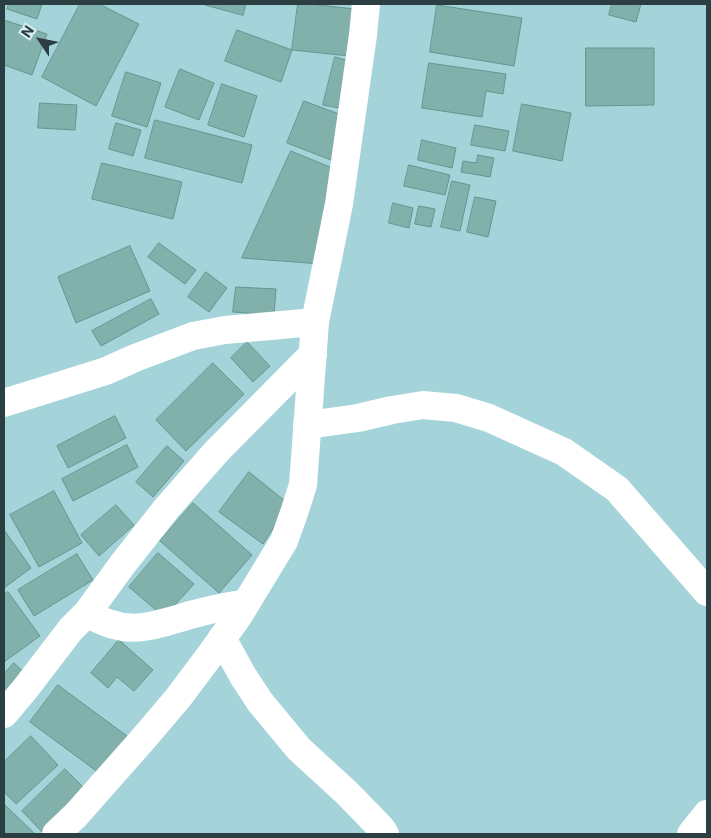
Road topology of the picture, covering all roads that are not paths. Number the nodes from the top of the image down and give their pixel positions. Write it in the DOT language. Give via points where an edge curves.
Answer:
graph roads {
  1 [pos="366,4"];
  2 [pos="315,322"];
  3 [pos="313,354"];
  4 [pos="4,403"];
  5 [pos="307,426"];
  6 [pos="707,592"];
  7 [pos="246,603"];
  8 [pos="87,613"];
  9 [pos="222,638"];
  10 [pos="4,714"];
  11 [pos="707,814"];
  12 [pos="56,834"];
  13 [pos="385,834"];
  14 [pos="691,834"];
  1 -- 2 [label="street" via="339,204"];
  2 -- 3 [label="street"];
  2 -- 4 [label="street" via="193,336 106,371"];
  3 -- 5 [label="street"];
  3 -- 8 [label="street" via="216,452 166,509"];
  5 -- 6 [label="street" via="423,405 456,408 489,418 564,452 617,489"];
  5 -- 7 [label="street" via="303,485 294,513 284,541"];
  7 -- 8 [label="street" via="139,628 108,624"];
  7 -- 9 [label="street"];
  8 -- 10 [label="street"];
  9 -- 12 [label="street" via="178,698"];
  9 -- 13 [label="street" via="247,683 282,729"];
  11 -- 14 [label="street"];
}
